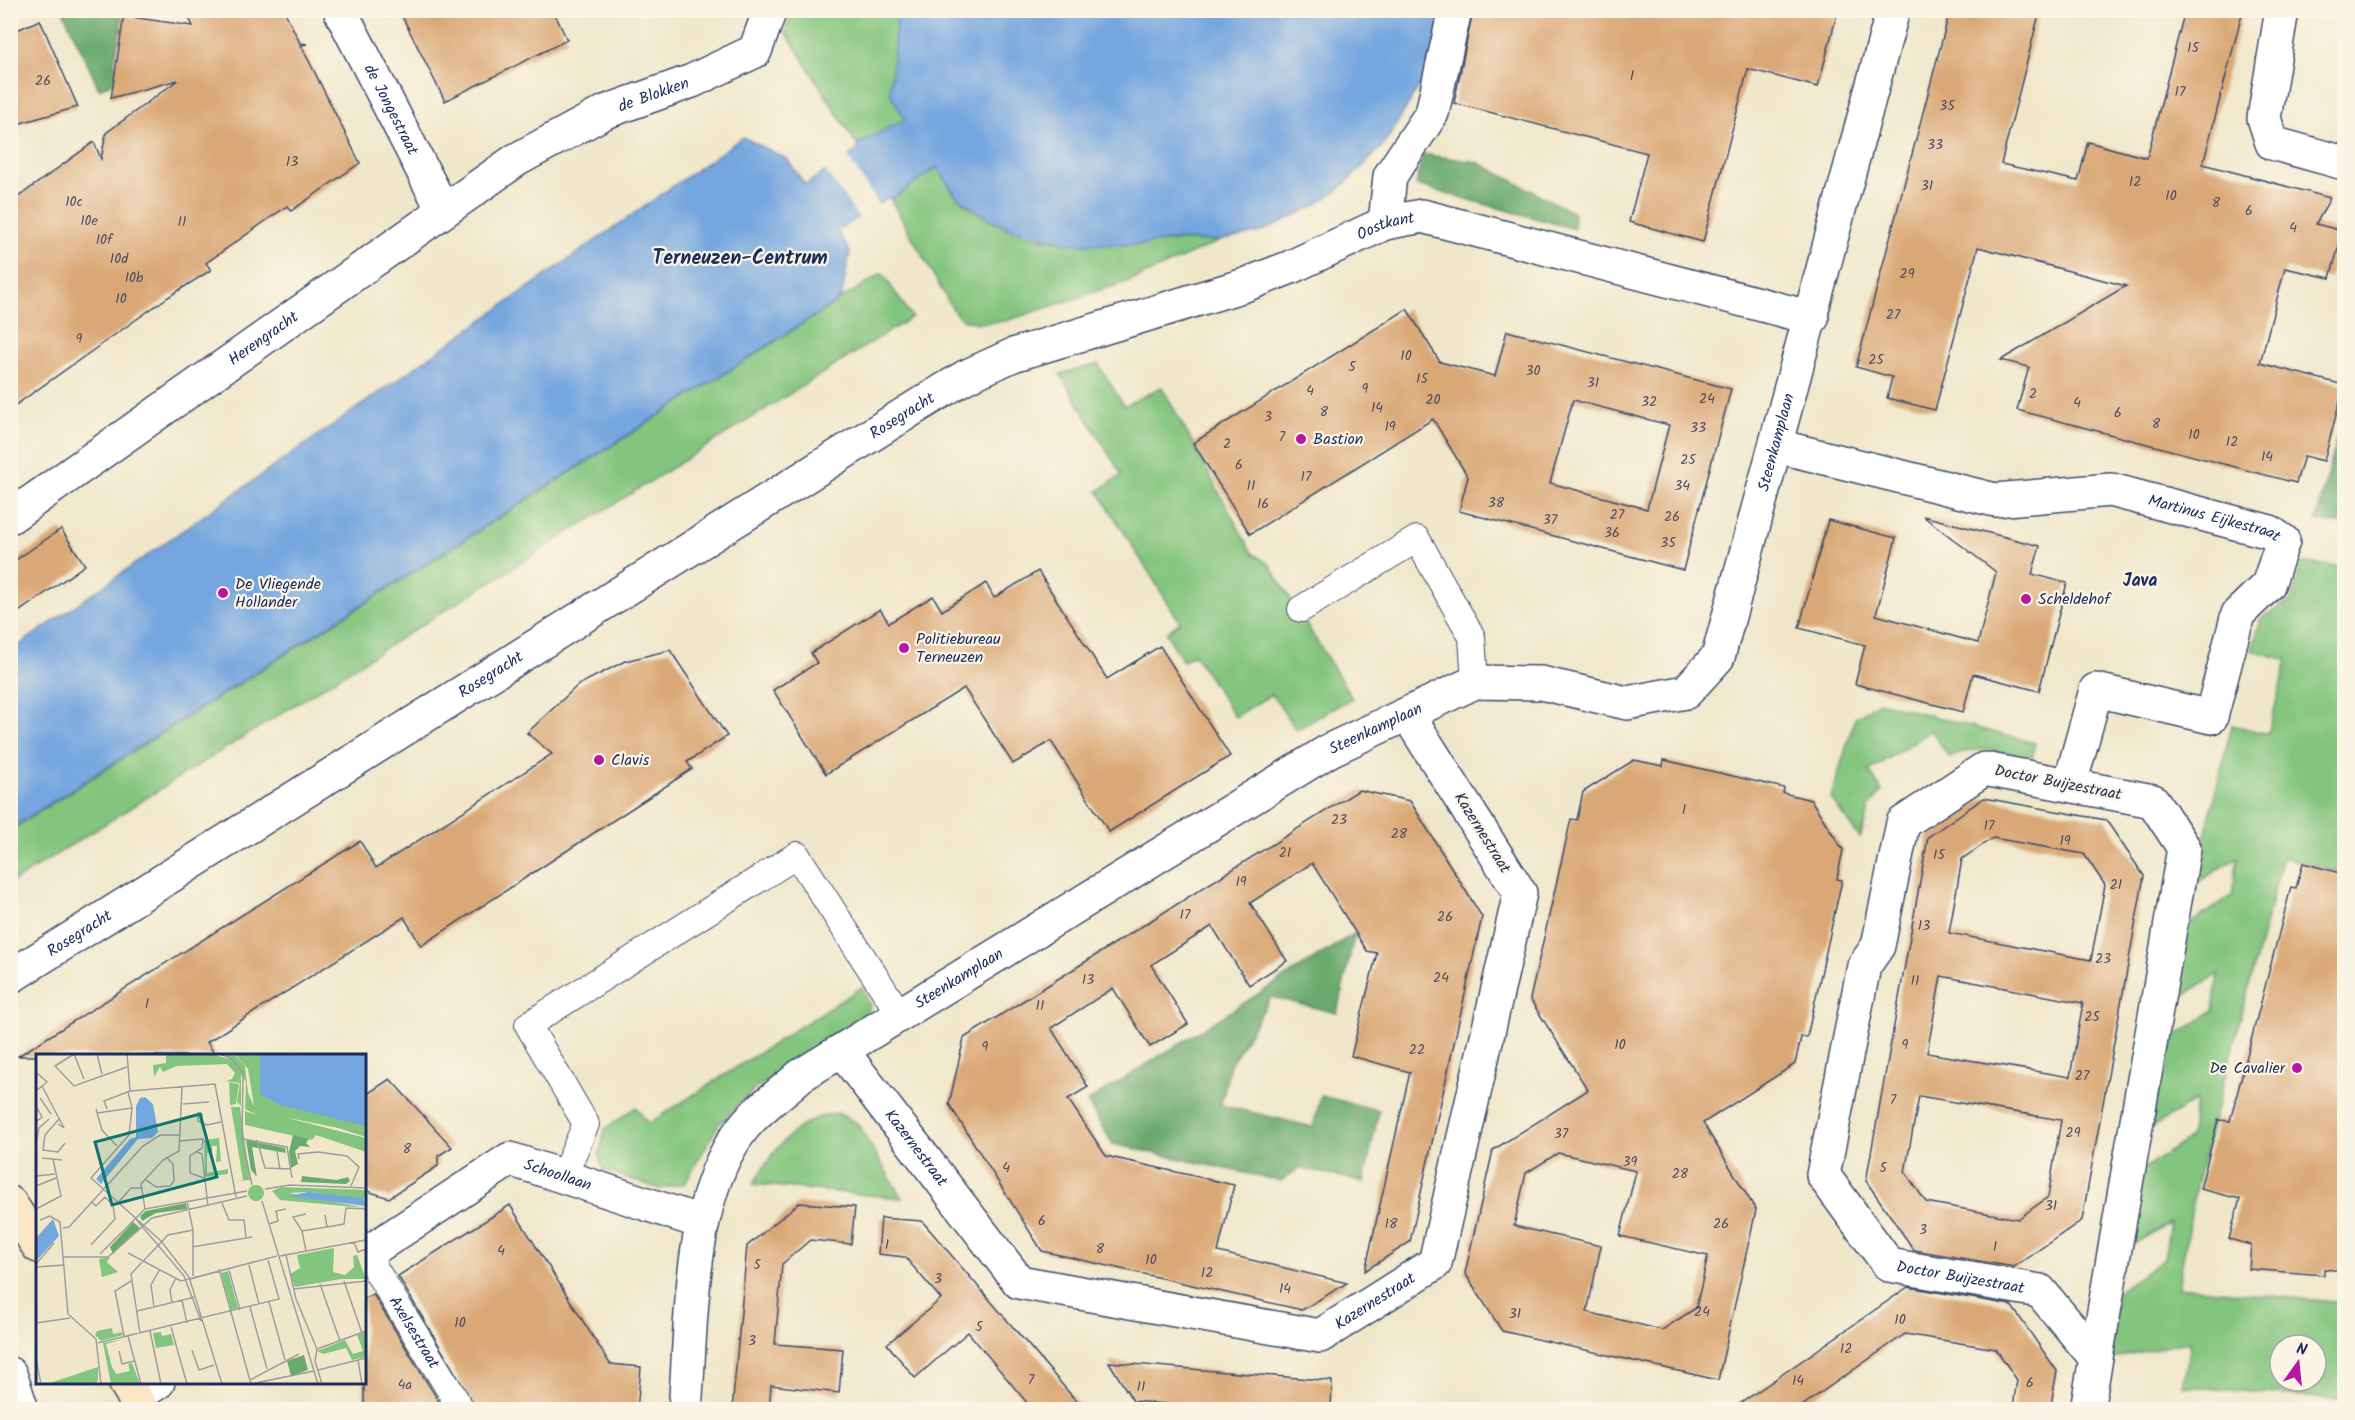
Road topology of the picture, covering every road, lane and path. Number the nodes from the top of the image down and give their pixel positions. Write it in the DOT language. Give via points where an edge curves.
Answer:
graph roads {
  1 [pos="340,10"];
  2 [pos="770,10"];
  3 [pos="1455,10"];
  4 [pos="1893,10"];
  5 [pos="2282,10"];
  6 [pos="516,160"];
  7 [pos="2344,163"];
  8 [pos="443,210"];
  9 [pos="1385,223"];
  10 [pos="1812,318"];
  11 [pos="973,373"];
  12 [pos="1777,446"];
  13 [pos="10,517"];
  14 [pos="1301,609"];
  15 [pos="1475,682"];
  16 [pos="1408,715"];
  17 [pos="2070,784"];
  18 [pos="10,977"];
  19 [pos="900,1015"];
  20 [pos="842,1051"];
  21 [pos="564,1175"];
  22 [pos="10,1203"];
  23 [pos="701,1222"];
  24 [pos="36,1243"];
  25 [pos="366,1253"];
  26 [pos="366,1256"];
  27 [pos="2095,1357"];
  28 [pos="10,1374"];
  29 [pos="21,1410"];
  30 [pos="462,1410"];
  31 [pos="685,1410"];
  32 [pos="2087,1410"];
  1 -- 8 [label="street, de Jongestraat"];
  2 -- 6 [label="street, de Blokken" via="755,51 692,81 605,112"];
  3 -- 9 [label="street" via="1432,113 1390,176"];
  4 -- 10 [label="street, Steenkamplaan"];
  5 -- 7 [label="street" via="2264,118 2272,143"];
  6 -- 8 [label="street, Herengracht"];
  8 -- 13 [label="street, Herengracht"];
  9 -- 10 [label="street, Oostkant" via="1422,216"];
  9 -- 11 [label="street, Oostkant" via="1245,285 1013,355"];
  10 -- 12 [label="street, Steenkamplaan"];
  11 -- 18 [label="street, Rosegracht"];
  12 -- 15 [label="street, Steenkamplaan" via="1718,657 1686,692 1627,703 1541,683"];
  12 -- 17 [label="street, Martinus Eijkestraat" via="1995,500 2111,490 2270,532 2283,541 2268,585 2238,614 2211,717 2096,690"];
  14 -- 15 [label="lane" via="1417,539 1472,637"];
  15 -- 16 [label="street, Steenkamplaan"];
  16 -- 19 [label="street, Steenkamplaan" via="1330,750"];
  16 -- 20 [label="street, Kazernestraat" via="1520,893 1435,1263 1320,1336 1019,1282"];
  17 -- 27 [label="street, Doctor Buijzestraat" via="2153,801 2184,848"];
  17 -- 27 [label="street, Doctor Buijzestraat" via="1984,769 1903,823 1878,946 1864,966 1823,1175 1889,1265 2040,1292"];
  19 -- 20 [label="street, Steenkamplaan"];
  19 -- 21 [label="lane" via="797,855 528,1026 586,1124"];
  20 -- 23 [label="street, Steenkamplaan" via="800,1076 742,1128 724,1161"];
  21 -- 23 [label="street, Schoollaan"];
  21 -- 25 [label="street, Schoollaan" via="510,1159"];
  22 -- 24 [label="street"];
  23 -- 31 [label="street, Steenkamplaan"];
  26 -- 30 [label="lane, Axelsestraat"];
  27 -- 32 [label="street, Doctor Buijzestraat"];
  28 -- 29 [label="street"];
}
